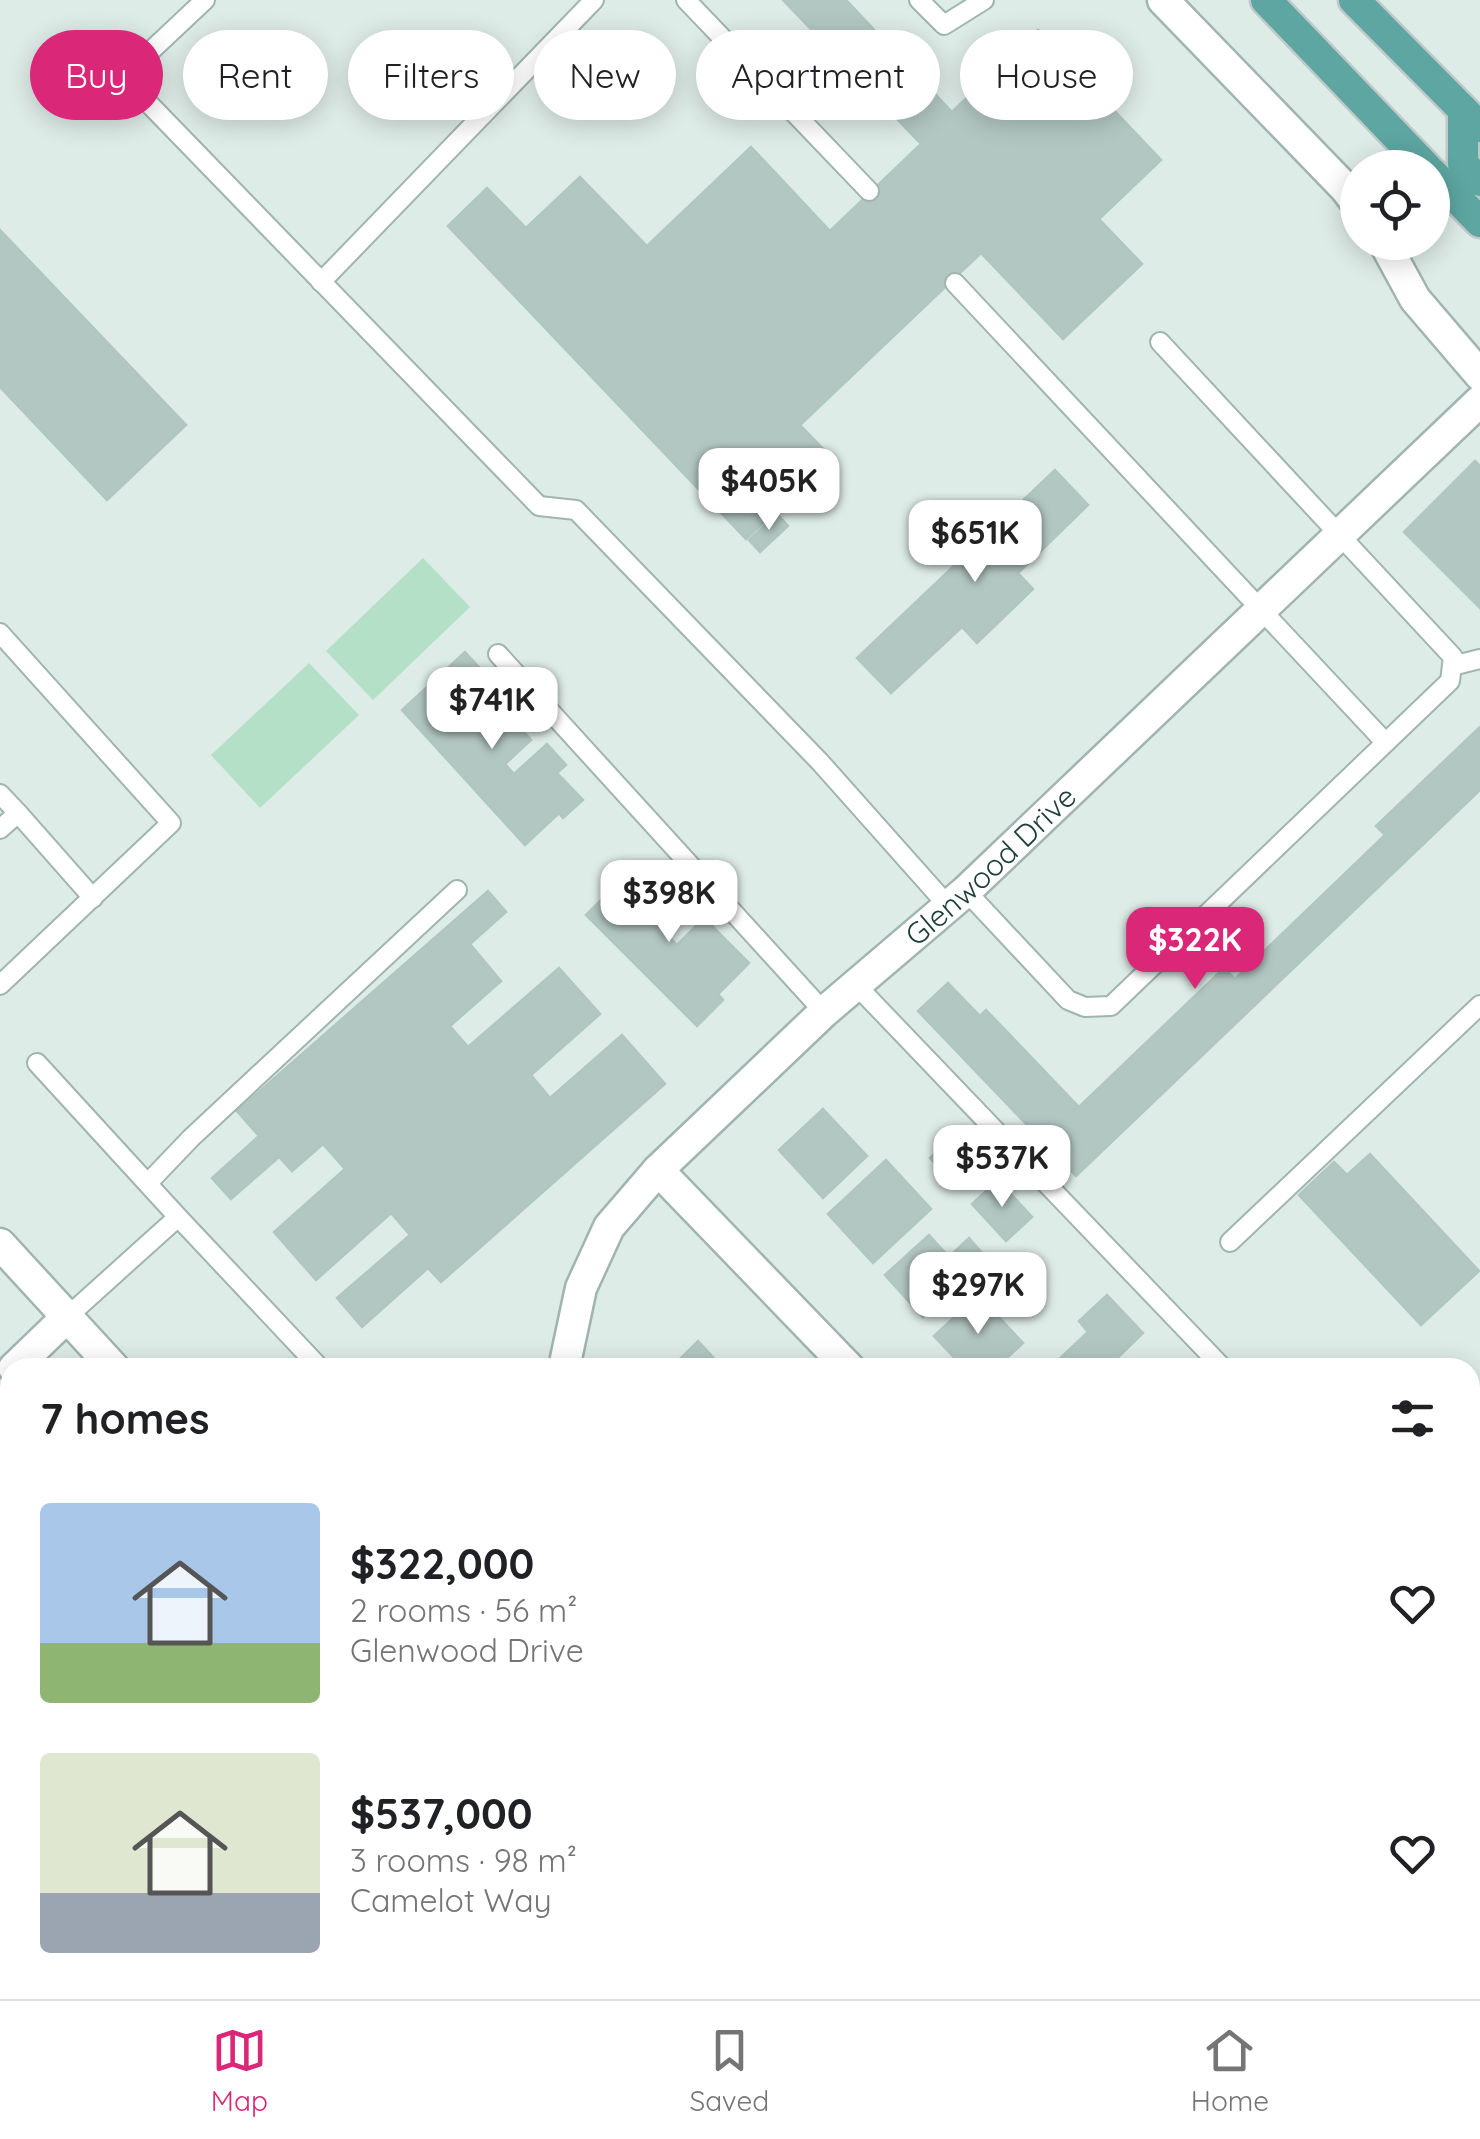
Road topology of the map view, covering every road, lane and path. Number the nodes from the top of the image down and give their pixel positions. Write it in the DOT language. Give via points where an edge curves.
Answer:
graph roads {
  1 [pos="205,0"];
  2 [pos="594,0"];
  3 [pos="686,0"];
  4 [pos="920,0"];
  5 [pos="984,0"];
  6 [pos="1163,0"];
  7 [pos="1266,0"];
  8 [pos="1354,0"];
  9 [pos="1471,119"];
  10 [pos="1410,150"];
  11 [pos="1480,181"];
  12 [pos="1340,183"];
  13 [pos="869,191"];
  14 [pos="1450,191"];
  15 [pos="1480,222"];
  16 [pos="1394,260"];
  17 [pos="321,282"];
  18 [pos="955,283"];
  19 [pos="1160,342"];
  20 [pos="1480,375"];
  21 [pos="1480,401"];
  22 [pos="1339,535"];
  23 [pos="1262,608"];
  24 [pos="0,632"];
  25 [pos="498,654"];
  26 [pos="1480,659"];
  27 [pos="1452,666"];
  28 [pos="1385,742"];
  29 [pos="0,794"];
  30 [pos="18,813"];
  31 [pos="0,829"];
  32 [pos="456,890"];
  33 [pos="94,898"];
  34 [pos="957,899"];
  35 [pos="0,985"];
  36 [pos="856,986"];
  37 [pos="1480,1005"];
  38 [pos="824,1012"];
  39 [pos="37,1063"];
  40 [pos="658,1170"];
  41 [pos="148,1183"];
  42 [pos="178,1218"];
  43 [pos="1230,1242"];
  44 [pos="0,1244"];
  45 [pos="67,1317"];
  46 [pos="24,1358"];
  47 [pos="105,1358"];
  48 [pos="311,1358"];
  49 [pos="566,1358"];
  50 [pos="839,1358"];
  51 [pos="1213,1358"];
  1 -- 17 [label="lane" via="123,77"];
  2 -- 17 [label="lane"];
  3 -- 13 [label="lane"];
  4 -- 5 [label="lane" via="944,25"];
  6 -- 12 [label="street"];
  7 -- 10 [label="main road"];
  8 -- 9 [label="main road"];
  9 -- 11 [label="main road" via="1463,164"];
  14 -- 15 [label="main road"];
  16 -- 20 [label="street" via="1415,299"];
  17 -- 34 [label="lane" via="539,506 576,510"];
  18 -- 23 [label="lane"];
  19 -- 22 [label="lane"];
  21 -- 22 [label="street, Glenwood Drive"];
  22 -- 23 [label="street, Glenwood Drive"];
  22 -- 27 [label="lane" via="1453,657"];
  23 -- 28 [label="lane"];
  23 -- 34 [label="street, Glenwood Drive"];
  24 -- 33 [label="lane" via="171,823"];
  25 -- 38 [label="lane"];
  26 -- 27 [label="lane"];
  27 -- 28 [label="lane" via="1450,681"];
  28 -- 34 [label="lane" via="1111,1006 1068,1000"];
  29 -- 30 [label="lane"];
  30 -- 31 [label="lane"];
  30 -- 33 [label="lane"];
  32 -- 41 [label="lane"];
  33 -- 35 [label="lane"];
  34 -- 36 [label="street, Glenwood Drive"];
  36 -- 38 [label="street, Glenwood Drive"];
  36 -- 51 [label="lane"];
  37 -- 43 [label="lane"];
  38 -- 40 [label="street, Glenwood Drive"];
  39 -- 41 [label="lane"];
  40 -- 49 [label="street, Glenwood Drive" via="608,1226 581,1288"];
  40 -- 50 [label="street"];
  41 -- 42 [label="lane"];
  42 -- 45 [label="lane"];
  42 -- 48 [label="lane"];
  44 -- 45 [label="street"];
  45 -- 46 [label="street"];
  45 -- 47 [label="street"];
}
